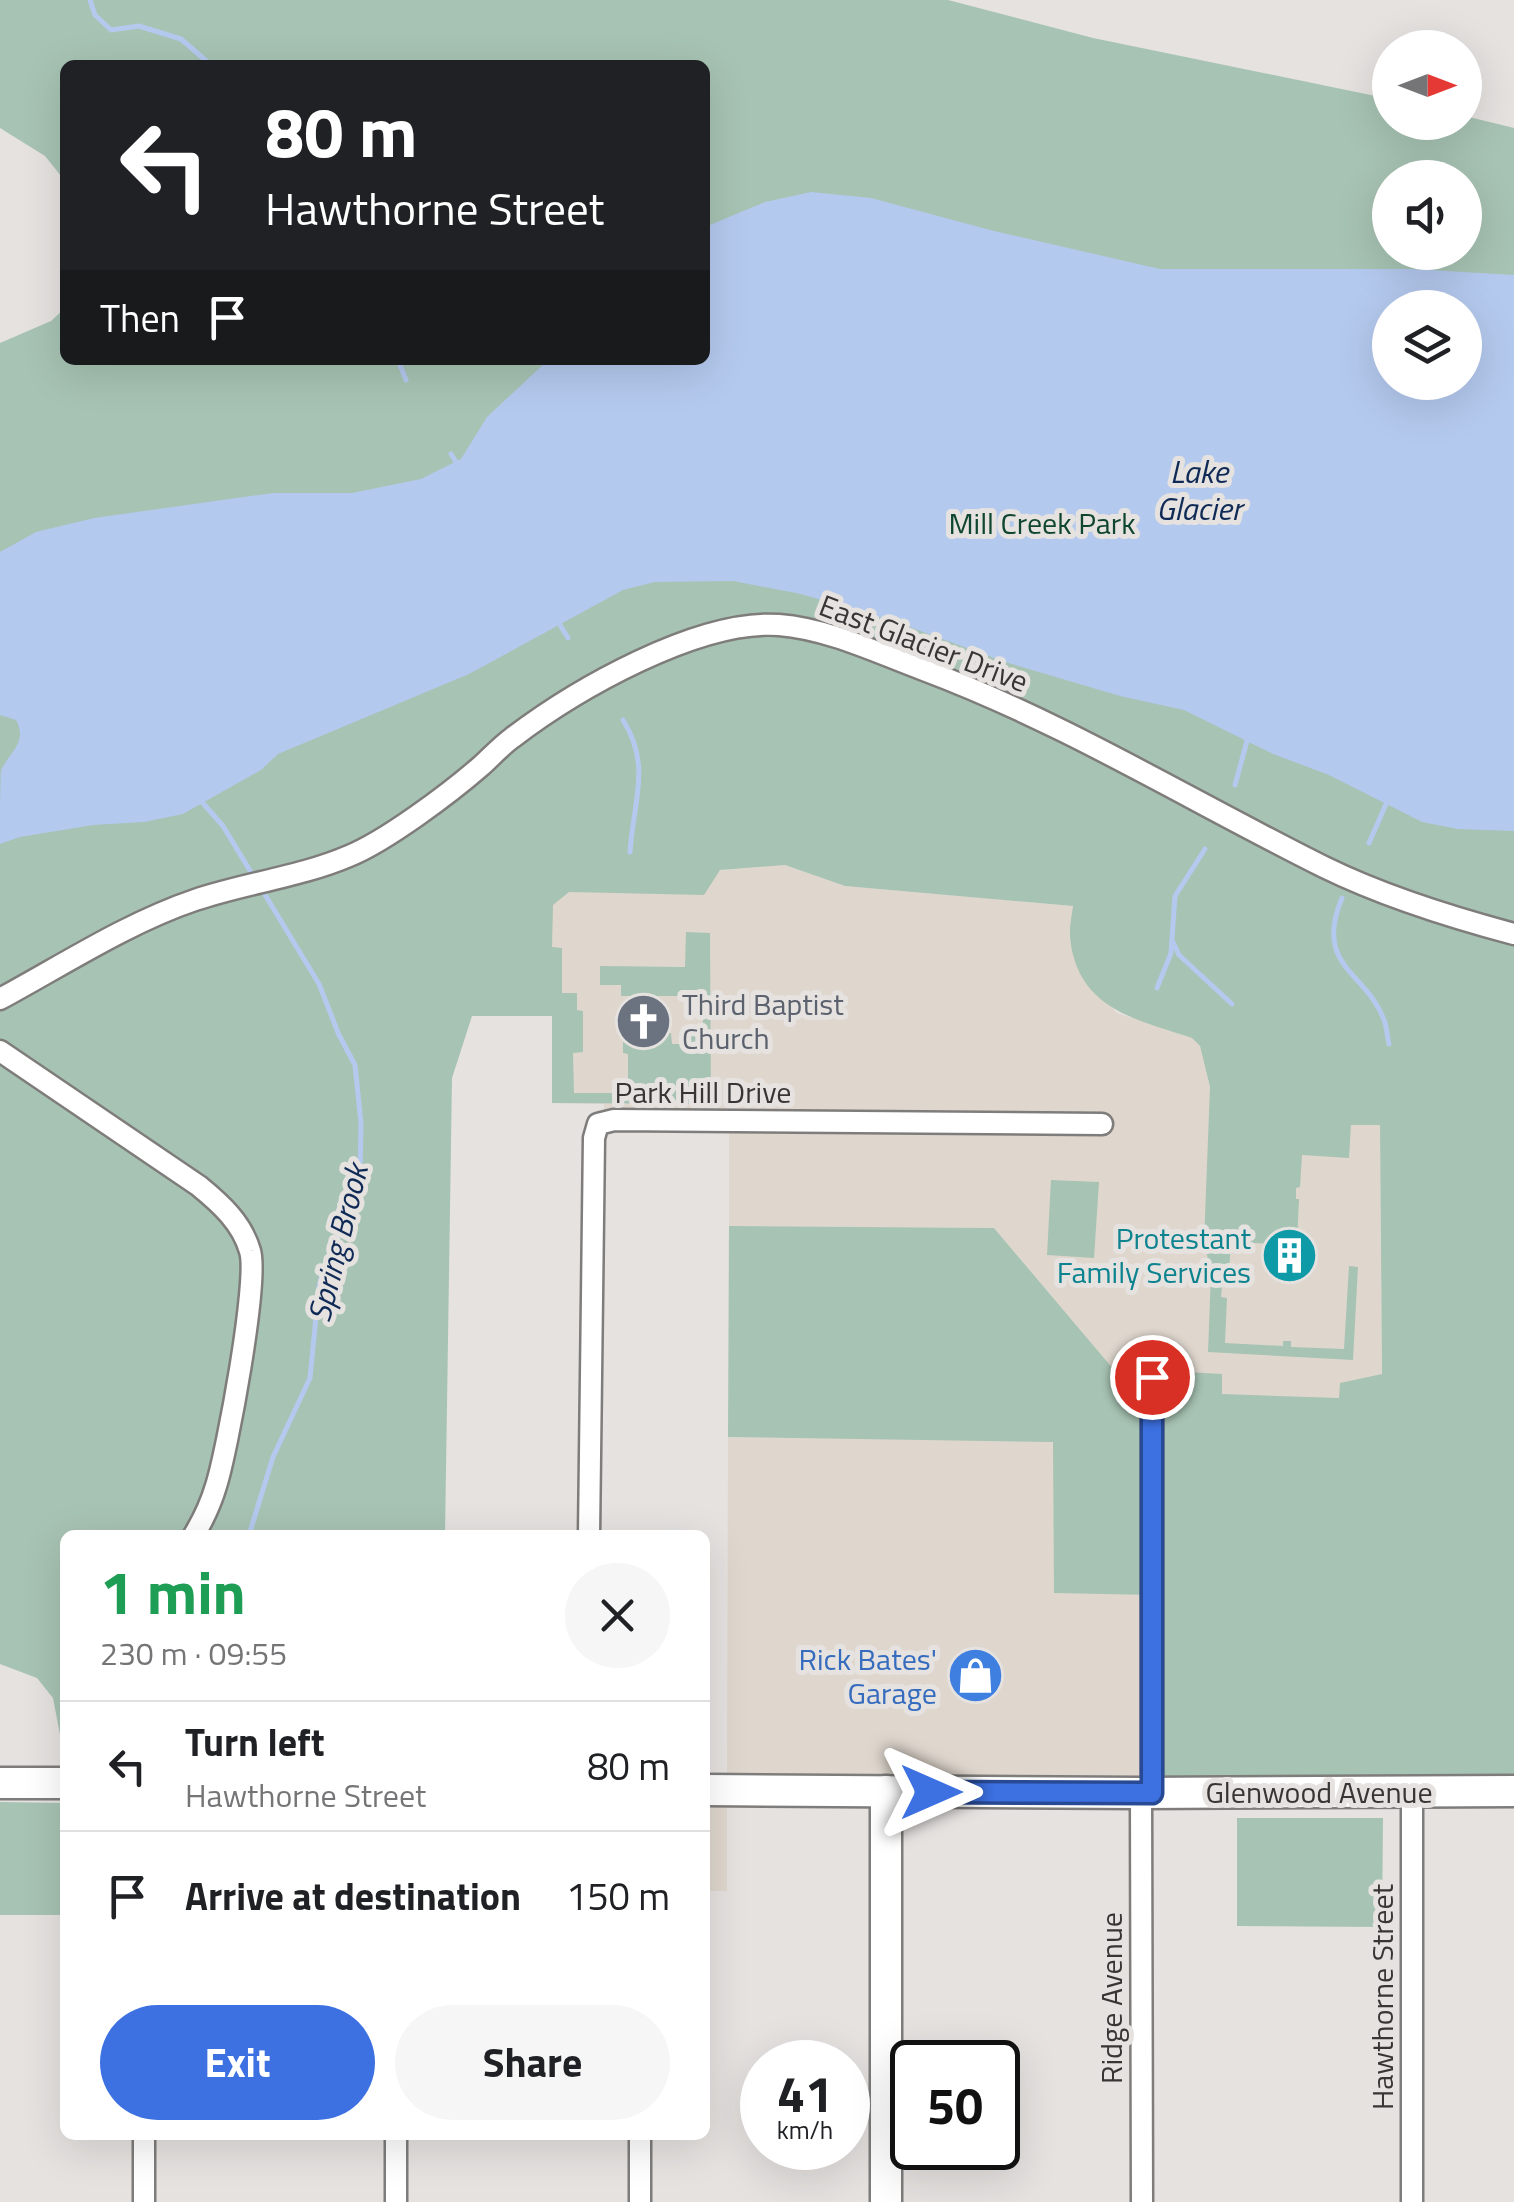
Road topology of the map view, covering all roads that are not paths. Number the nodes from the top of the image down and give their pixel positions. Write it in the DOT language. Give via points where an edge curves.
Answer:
graph roads {
  1 [pos="1514,934"];
  2 [pos="0,999"];
  3 [pos="0,1051"];
  4 [pos="1102,1124"];
  5 [pos="1152,1377"];
  6 [pos="197,1530"];
  7 [pos="589,1530"];
  8 [pos="0,1784"];
  9 [pos="60,1784"];
  10 [pos="710,1790"];
  11 [pos="886,1791"];
  12 [pos="1514,1791"];
  13 [pos="1412,1792"];
  14 [pos="1146,1793"];
  15 [pos="144,2140"];
  16 [pos="396,2140"];
  17 [pos="640,2140"];
  18 [pos="144,2202"];
  19 [pos="396,2202"];
  20 [pos="640,2202"];
  21 [pos="886,2202"];
  22 [pos="1142,2202"];
  23 [pos="1412,2202"];
  1 -- 2 [label="street, East Glacier Drive" via="1327,868 948,679 850,642 778,625 675,646 618,672 509,740 478,769 348,857 155,916"];
  3 -- 6 [label="street" via="199,1186 231,1216 250,1250 250,1297 220,1473"];
  4 -- 7 [label="street, Park Hill Drive" via="598,1124"];
  5 -- 14 [label="street"];
  8 -- 9 [label="main road"];
  10 -- 11 [label="main road, Glenwood Avenue"];
  11 -- 14 [label="main road, Glenwood Avenue"];
  11 -- 21 [label="main road"];
  12 -- 13 [label="main road, Glenwood Avenue"];
  13 -- 14 [label="main road, Glenwood Avenue"];
  13 -- 23 [label="street, Hawthorne Street"];
  14 -- 22 [label="street, Ridge Avenue"];
  15 -- 18 [label="street"];
  16 -- 19 [label="street"];
  17 -- 20 [label="street"];
}
